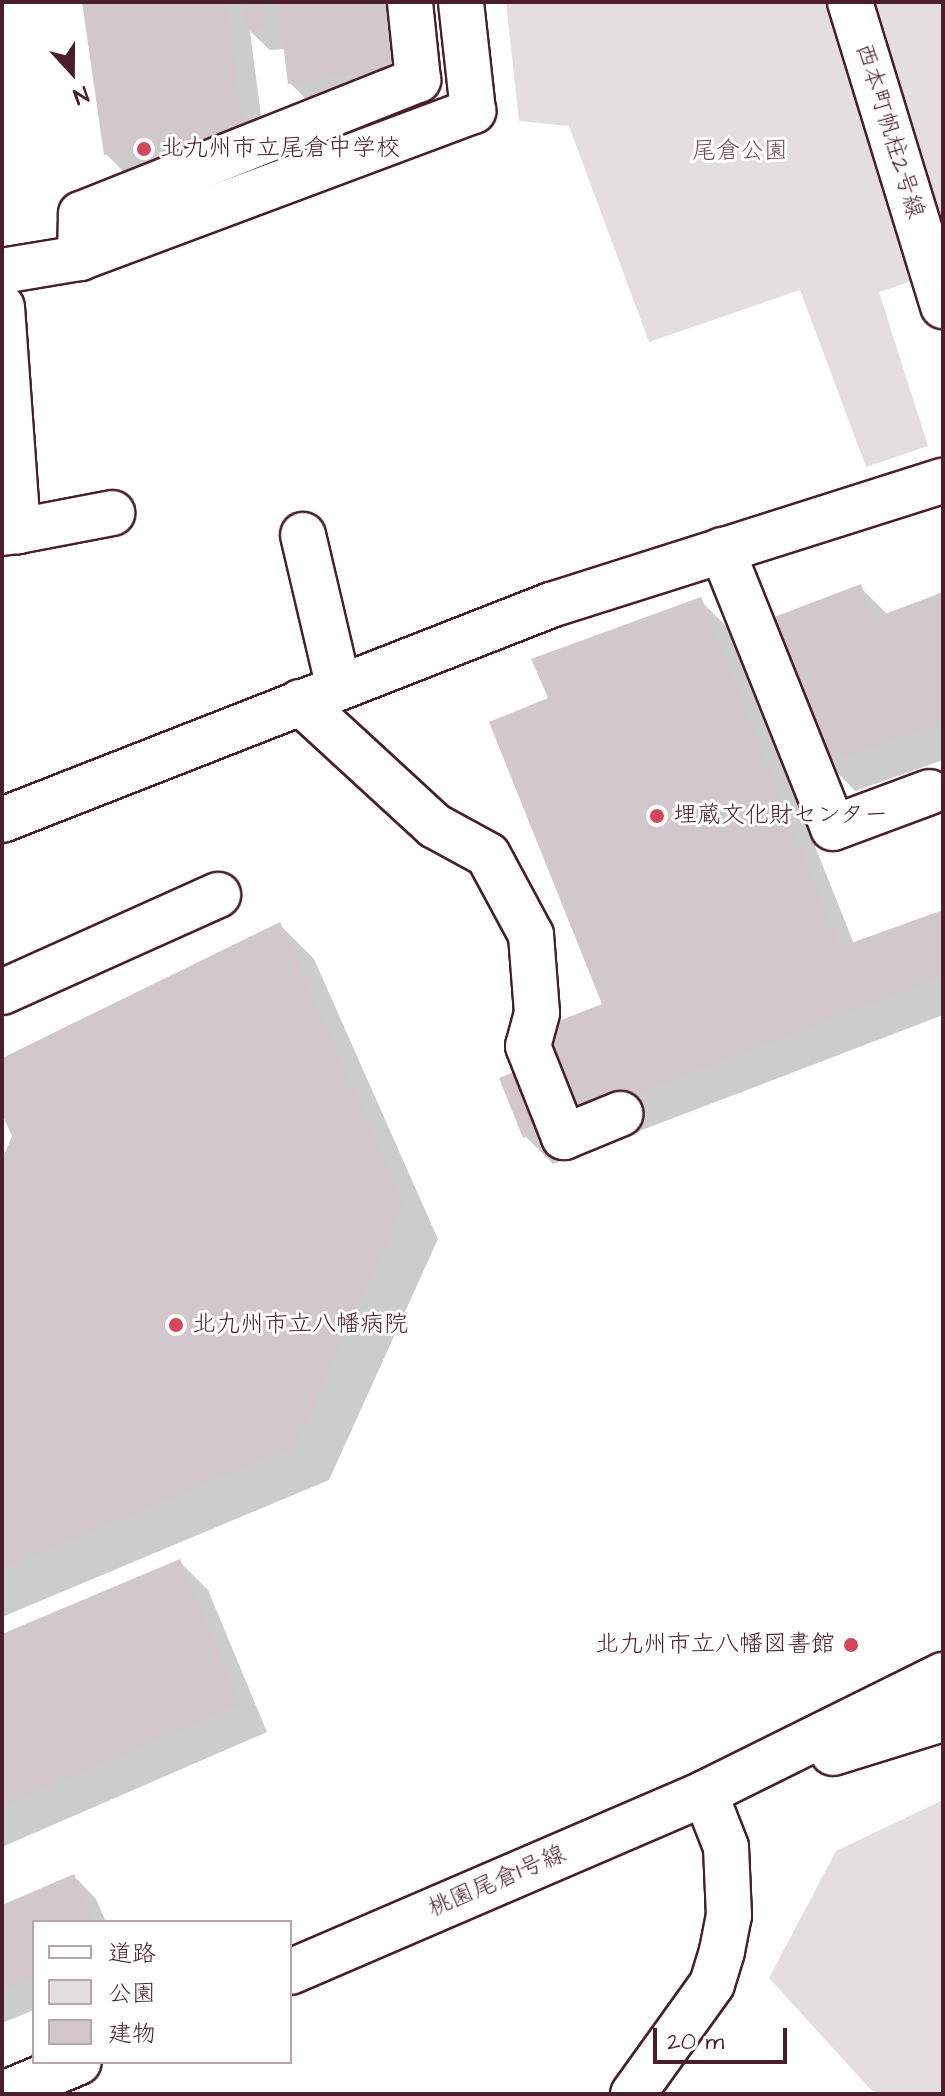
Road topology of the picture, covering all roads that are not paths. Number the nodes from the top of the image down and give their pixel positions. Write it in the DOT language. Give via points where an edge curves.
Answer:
graph roads {
  1 [pos="410,2"];
  2 [pos="461,2"];
  3 [pos="850,2"];
  4 [pos="80,258"];
  5 [pos="2,271"];
  6 [pos="942,300"];
  7 [pos="2,307"];
  8 [pos="943,481"];
  9 [pos="112,513"];
  10 [pos="10,532"];
  11 [pos="303,535"];
  12 [pos="722,550"];
  13 [pos="320,695"];
  14 [pos="930,792"];
  15 [pos="2,820"];
  16 [pos="218,895"];
  17 [pos="2,992"];
  18 [pos="620,1114"];
  19 [pos="943,1675"];
  20 [pos="943,1719"];
  21 [pos="705,1793"];
  22 [pos="292,1971"];
  23 [pos="74,2064"];
  24 [pos="3,2094"];
  25 [pos="633,2094"];
  1 -- 4 [label="street" via="418,80 81,214"];
  2 -- 4 [label="street" via="473,111"];
  3 -- 6 [label="street, 西本町帆柱2号線"];
  4 -- 5 [label="street"];
  7 -- 10 [label="street"];
  8 -- 12 [label="street"];
  9 -- 10 [label="street"];
  11 -- 13 [label="street"];
  12 -- 13 [label="street" via="551,605"];
  12 -- 14 [label="street" via="833,828"];
  13 -- 15 [label="street"];
  13 -- 18 [label="street" via="435,826 488,855 531,935 537,1013 528,1046 564,1137"];
  16 -- 17 [label="street"];
  19 -- 21 [label="street, 桃園尾倉1号線"];
  20 -- 21 [label="street, 桃園尾倉1号線"];
  21 -- 22 [label="street, 桃園尾倉1号線"];
  21 -- 25 [label="street" via="726,1847 729,1916 722,1951 712,1984"];
  23 -- 24 [label="street"];
}
